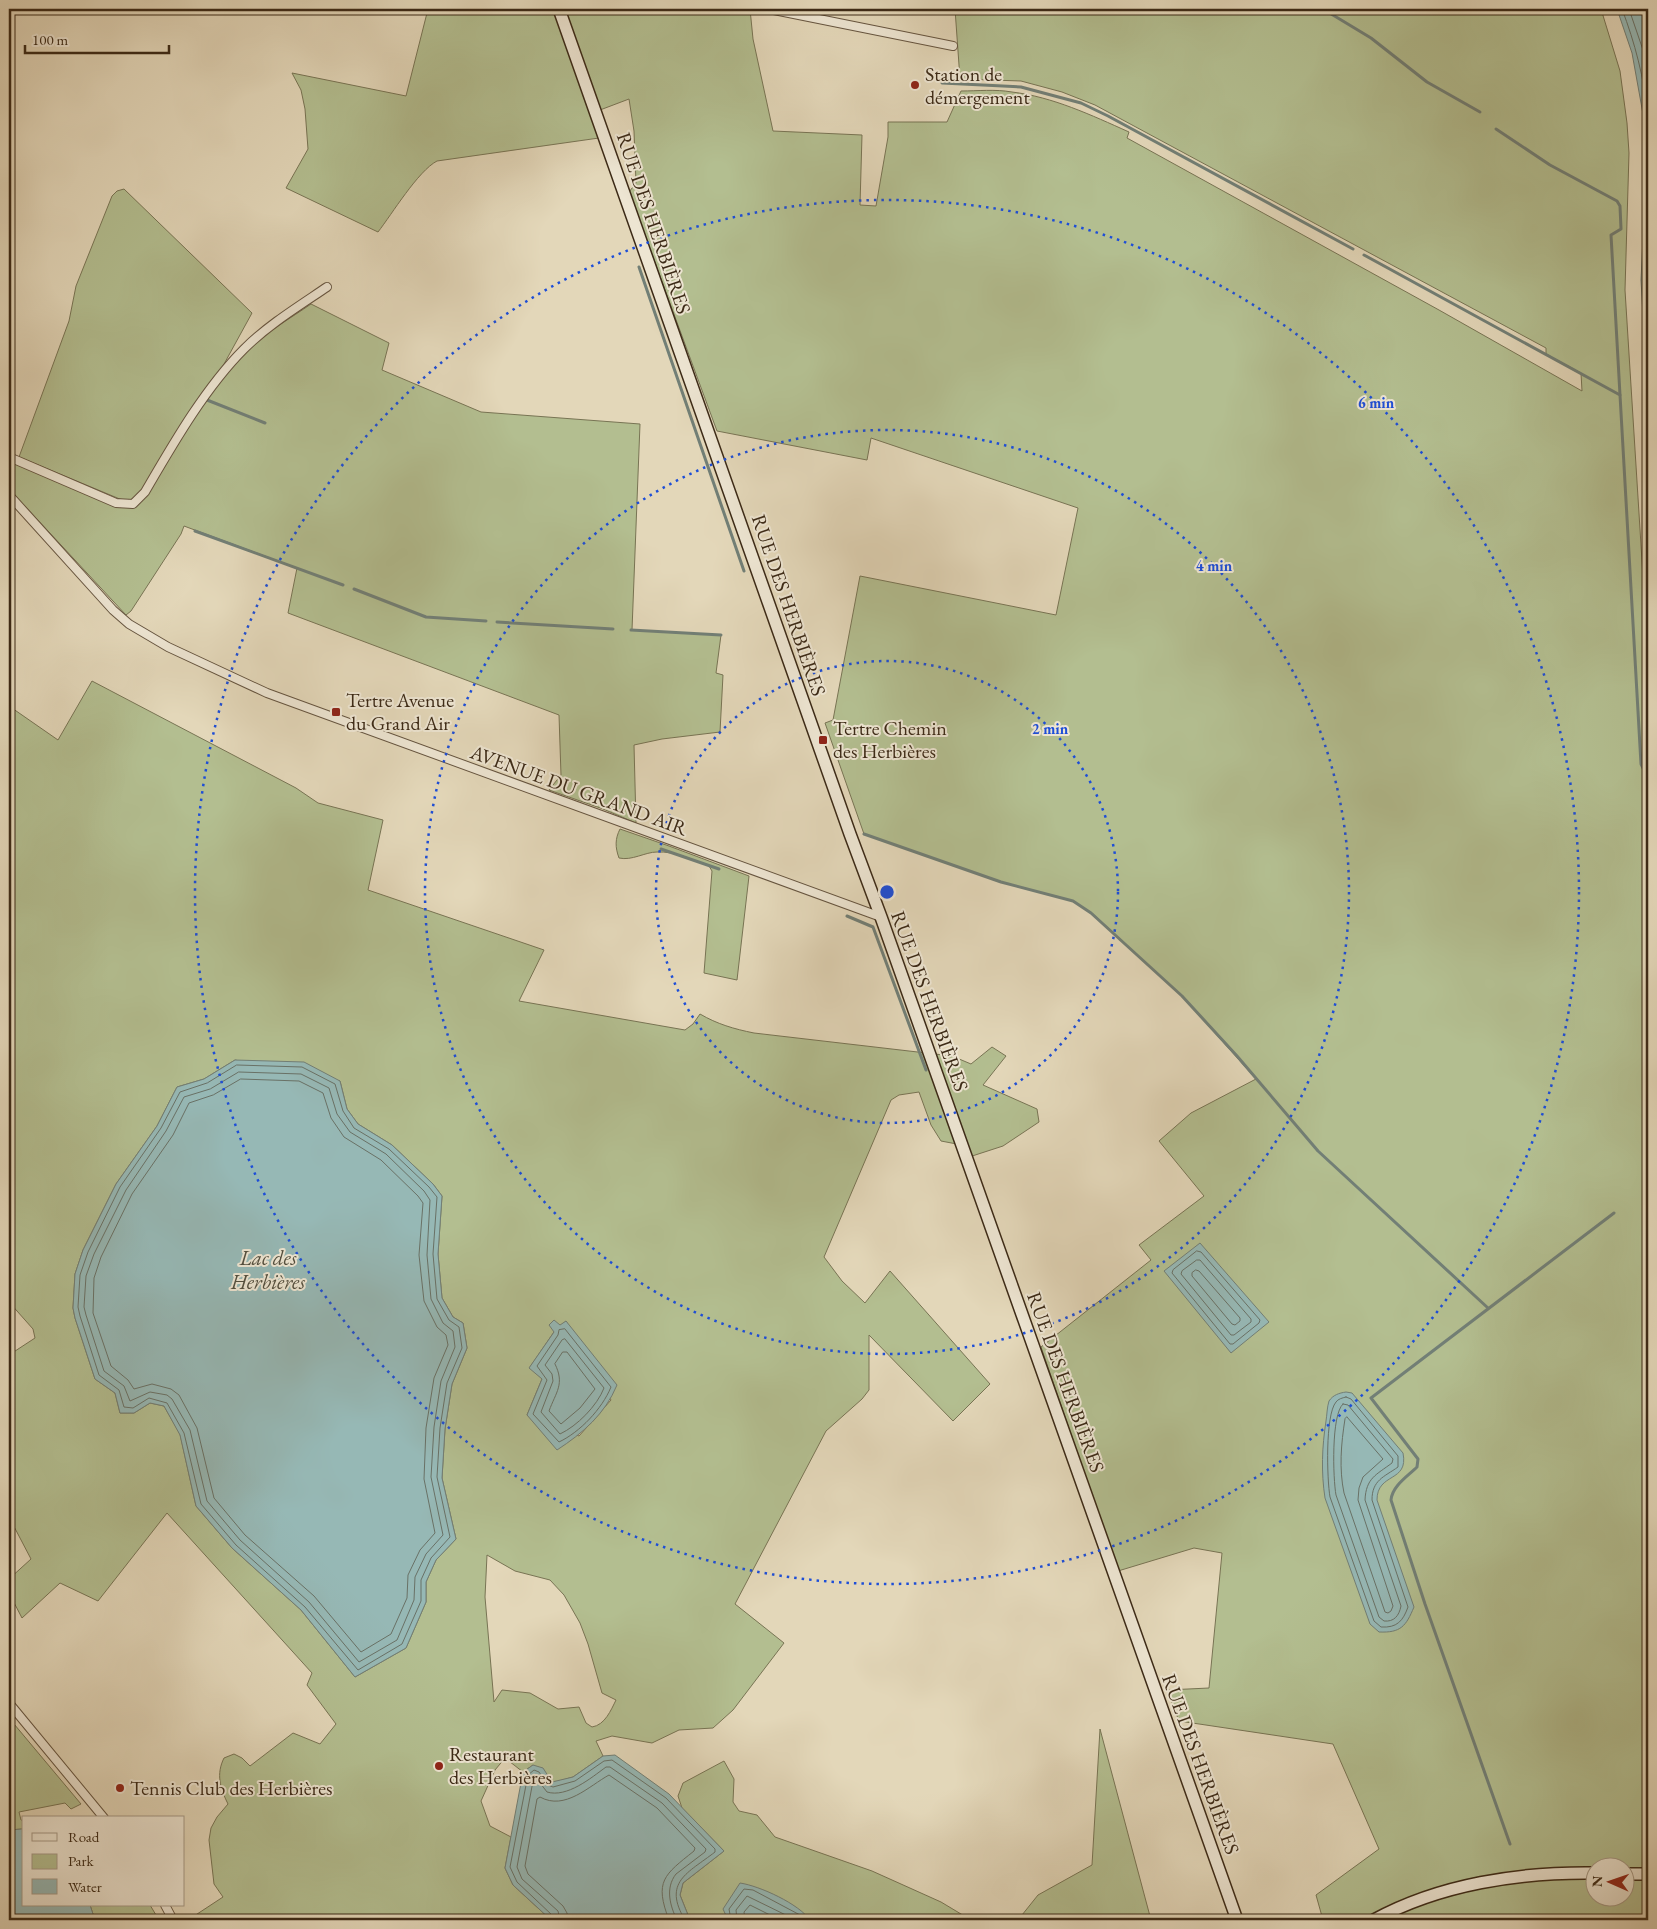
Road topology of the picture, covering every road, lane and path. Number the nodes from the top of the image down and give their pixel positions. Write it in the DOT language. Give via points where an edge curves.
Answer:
graph roads {
  1 [pos="559,9"];
  2 [pos="769,9"];
  3 [pos="952,46"];
  4 [pos="327,287"];
  5 [pos="9,457"];
  6 [pos="9,495"];
  7 [pos="881,917"];
  8 [pos="9,1704"];
  9 [pos="102,1816"];
  10 [pos="1584,1874"];
  11 [pos="1634,1874"];
  12 [pos="1648,1874"];
  13 [pos="166,1906"];
  14 [pos="173,1920"];
  15 [pos="1237,1920"];
  16 [pos="1374,1920"];
  1 -- 7 [label="street, RUE DES HERBIÈRES"];
  2 -- 3 [label="street"];
  4 -- 5 [label="street" via="259,336 228,365 145,492 133,504 116,503"];
  6 -- 7 [label="street, AVENUE DU GRAND AIR" via="112,610 168,647 268,693"];
  7 -- 15 [label="street, RUE DES HERBIÈRES"];
  8 -- 9 [label="street"];
  10 -- 16 [label="street" via="1542,1875 1482,1883 1420,1899"];
  11 -- 12 [label="street"];
  13 -- 14 [label="street"];
}
